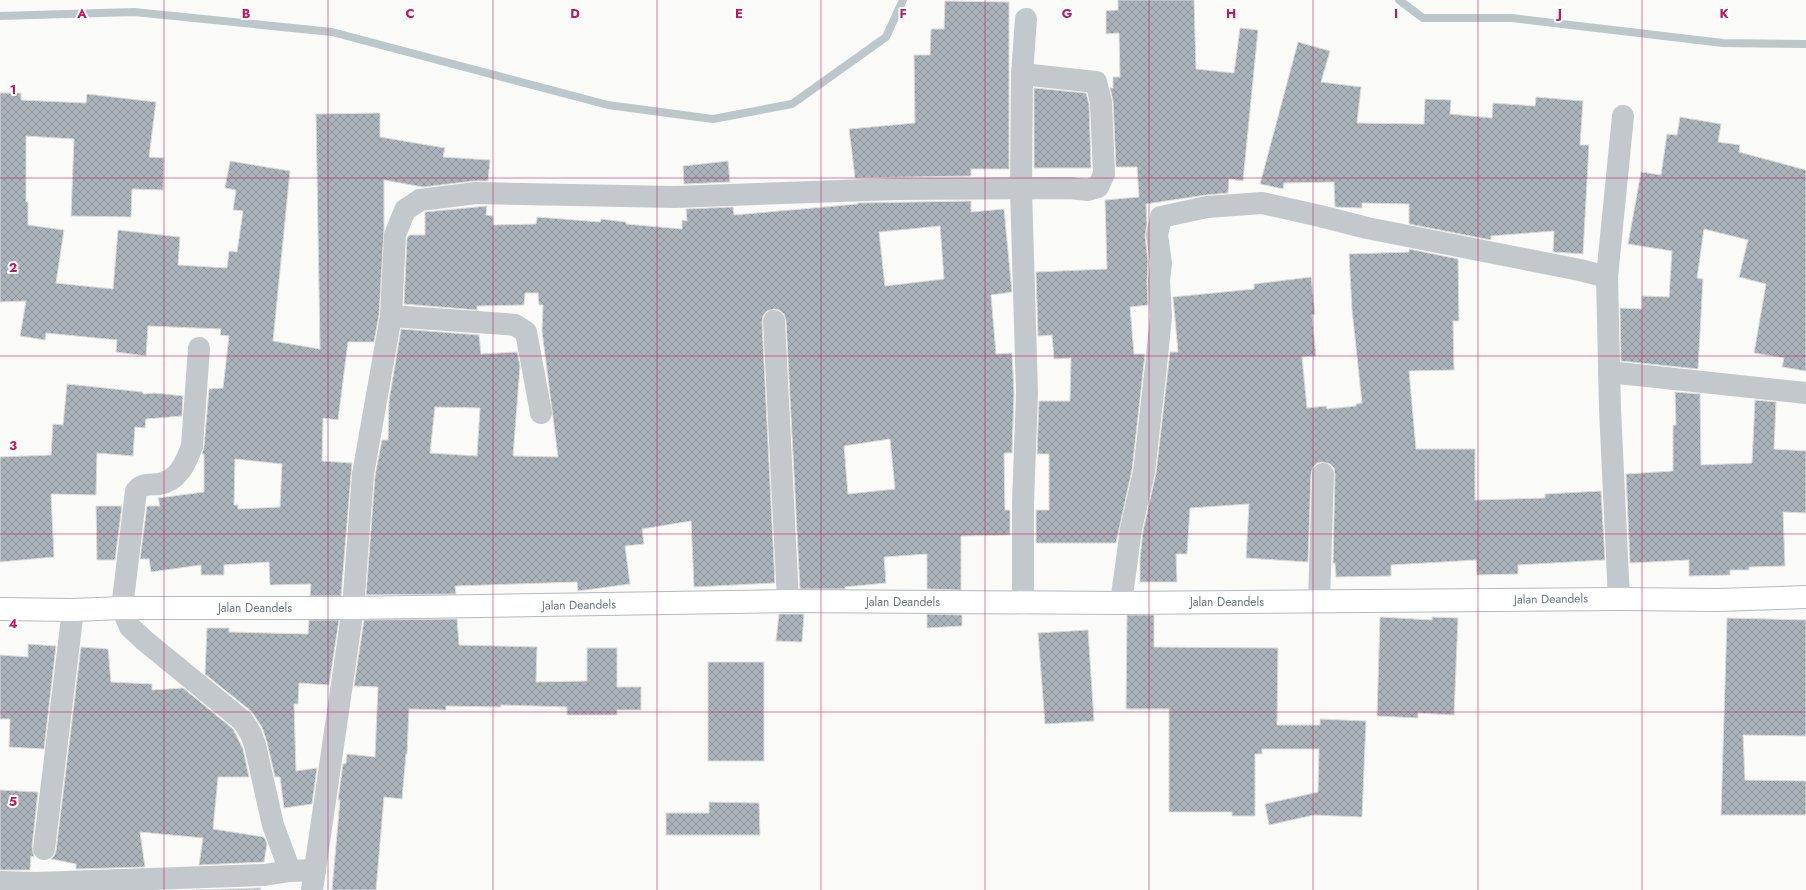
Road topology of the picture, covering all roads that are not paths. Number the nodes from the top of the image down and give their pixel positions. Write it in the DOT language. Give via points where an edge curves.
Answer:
graph roads {
  1 [pos="1026,19"];
  2 [pos="1022,74"];
  3 [pos="1624,116"];
  4 [pos="1021,189"];
  5 [pos="1607,277"];
  6 [pos="391,316"];
  7 [pos="774,322"];
  8 [pos="199,348"];
  9 [pos="1609,372"];
  10 [pos="1806,393"];
  11 [pos="541,413"];
  12 [pos="1323,474"];
  13 [pos="1806,597"];
  14 [pos="1619,598"];
  15 [pos="788,601"];
  16 [pos="1319,601"];
  17 [pos="1023,603"];
  18 [pos="1122,603"];
  19 [pos="122,608"];
  20 [pos="353,608"];
  21 [pos="0,609"];
  22 [pos="73,610"];
  23 [pos="44,849"];
  24 [pos="290,871"];
  25 [pos="314,880"];
  26 [pos="0,882"];
  1 -- 2 [label="street"];
  2 -- 4 [label="street"];
  2 -- 4 [label="street" via="1096,82 1101,102 1104,174 1098,188 1088,190"];
  3 -- 5 [label="street"];
  4 -- 6 [label="street" via="675,196 476,193 420,200 405,210 395,235"];
  4 -- 17 [label="street" via="1027,393"];
  5 -- 9 [label="street"];
  5 -- 18 [label="street" via="1367,228 1262,203 1207,207 1161,217 1157,235 1161,263 1158,352 1144,472 1131,529"];
  6 -- 11 [label="street" via="515,325 526,332"];
  6 -- 20 [label="street" via="363,474"];
  7 -- 15 [label="street"];
  8 -- 19 [label="street" via="192,446 181,471 172,479 160,484 144,485 136,491"];
  9 -- 10 [label="street"];
  9 -- 14 [label="street"];
  12 -- 16 [label="street"];
  13 -- 14 [label="street, Jalan Deandels" via="1718,600"];
  14 -- 16 [label="street, Jalan Deandels"];
  15 -- 17 [label="street, Jalan Deandels"];
  15 -- 20 [label="street, Jalan Deandels"];
  16 -- 18 [label="street, Jalan Deandels"];
  17 -- 18 [label="street, Jalan Deandels"];
  19 -- 20 [label="street, Jalan Deandels"];
  19 -- 22 [label="street, Jalan Deandels"];
  19 -- 24 [label="street" via="130,627 135,632 243,722 251,734 273,825"];
  20 -- 25 [label="street"];
  21 -- 22 [label="street, Jalan Deandels"];
  22 -- 23 [label="street"];
  24 -- 25 [label="street"];
  24 -- 26 [label="street" via="264,875"];
}
